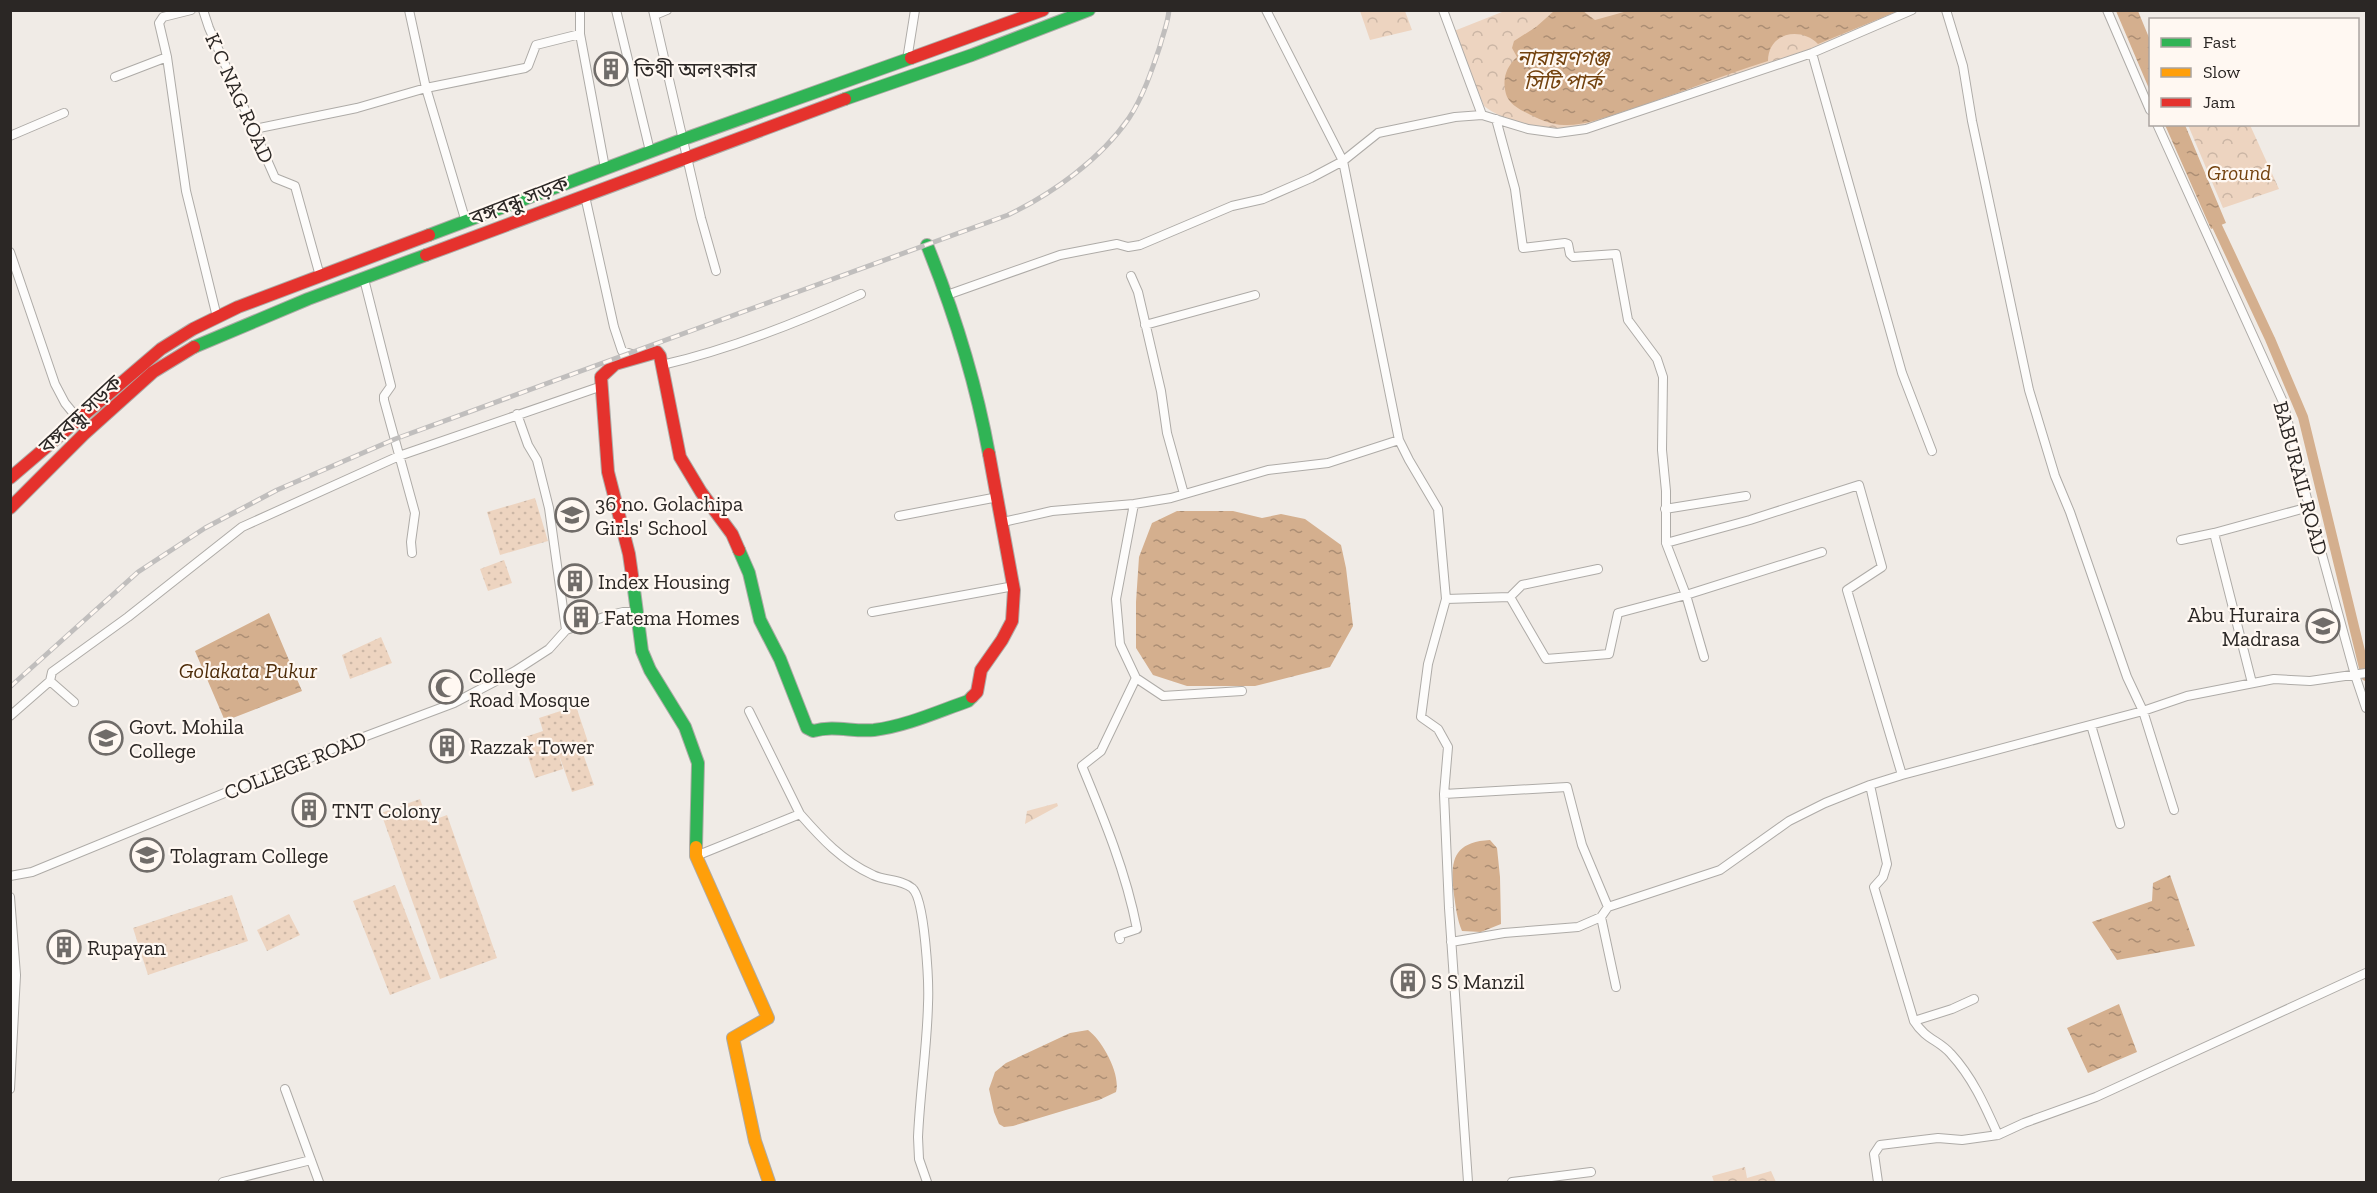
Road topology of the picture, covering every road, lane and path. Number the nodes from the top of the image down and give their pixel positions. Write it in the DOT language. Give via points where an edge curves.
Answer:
graph roads {
  1 [pos="192,10"];
  2 [pos="203,10"];
  3 [pos="409,10"];
  4 [pos="580,10"];
  5 [pos="616,10"];
  6 [pos="667,10"];
  7 [pos="915,10"];
  8 [pos="1043,10"];
  9 [pos="1089,10"];
  10 [pos="1266,10"];
  11 [pos="1443,10"];
  12 [pos="1912,10"];
  13 [pos="1946,10"];
  14 [pos="2107,10"];
  15 [pos="654,13"];
  16 [pos="580,34"];
  17 [pos="1812,53"];
  18 [pos="167,57"];
  19 [pos="907,60"];
  20 [pos="115,77"];
  21 [pos="426,88"];
  22 [pos="2149,105"];
  23 [pos="64,113"];
  24 [pos="1482,115"];
  25 [pos="1496,119"];
  26 [pos="2158,126"];
  27 [pos="254,129"];
  28 [pos="10,136"];
  29 [pos="684,139"];
  30 [pos="650,151"];
  31 [pos="688,158"];
  32 [pos="1343,161"];
  33 [pos="605,168"];
  34 [pos="585,196"];
  35 [pos="466,222"];
  36 [pos="927,245"];
  37 [pos="10,252"];
  38 [pos="716,271"];
  39 [pos="320,276"];
  40 [pos="1131,276"];
  41 [pos="364,279"];
  42 [pos="861,294"];
  43 [pos="947,295"];
  44 [pos="1255,295"];
  45 [pos="217,317"];
  46 [pos="1144,325"];
  47 [pos="642,357"];
  48 [pos="662,365"];
  49 [pos="602,386"];
  50 [pos="517,414"];
  51 [pos="78,419"];
  52 [pos="1400,440"];
  53 [pos="1932,451"];
  54 [pos="399,456"];
  55 [pos="10,478"];
  56 [pos="1184,494"];
  57 [pos="1746,496"];
  58 [pos="998,497"];
  59 [pos="1134,504"];
  60 [pos="10,507"];
  61 [pos="2309,507"];
  62 [pos="1665,509"];
  63 [pos="899,516"];
  64 [pos="1003,522"];
  65 [pos="2214,533"];
  66 [pos="2181,540"];
  67 [pos="1666,543"];
  68 [pos="1822,552"];
  69 [pos="412,553"];
  70 [pos="1598,569"];
  71 [pos="1014,585"];
  72 [pos="1686,595"];
  73 [pos="1510,597"];
  74 [pos="1446,599"];
  75 [pos="637,612"];
  76 [pos="872,612"];
  77 [pos="566,630"];
  78 [pos="1704,657"];
  79 [pos="2367,672"];
  80 [pos="2355,675"];
  81 [pos="1136,678"];
  82 [pos="50,681"];
  83 [pos="2252,683"];
  84 [pos="1242,691"];
  85 [pos="74,702"];
  86 [pos="2367,708"];
  87 [pos="749,711"];
  88 [pos="2143,711"];
  89 [pos="10,716"];
  90 [pos="2091,725"];
  91 [pos="1902,775"];
  92 [pos="1870,785"];
  93 [pos="1443,794"];
  94 [pos="2174,810"];
  95 [pos="800,814"];
  96 [pos="2120,824"];
  97 [pos="696,856"];
  98 [pos="10,876"];
  99 [pos="10,897"];
  100 [pos="1608,907"];
  101 [pos="1601,916"];
  102 [pos="1120,939"];
  103 [pos="1451,942"];
  104 [pos="2367,973"];
  105 [pos="1616,987"];
  106 [pos="1974,999"];
  107 [pos="1914,1021"];
  108 [pos="10,1089"];
  109 [pos="285,1089"];
  110 [pos="1998,1135"];
  111 [pos="311,1160"];
  112 [pos="1592,1172"];
  113 [pos="223,1182"];
  114 [pos="319,1182"];
  115 [pos="769,1182"];
  116 [pos="927,1182"];
  117 [pos="1468,1182"];
  118 [pos="1512,1182"];
  119 [pos="1878,1182"];
  1 -- 18 [label="street" via="160,20"];
  2 -- 27 [label="street, K C NAG ROAD"];
  3 -- 21 [label="street"];
  4 -- 16 [label="street"];
  5 -- 30 [label="street"];
  6 -- 15 [label="street"];
  7 -- 19 [label="street"];
  8 -- 19 [label="main road, বঙ্গবন্ধু সড়ক"];
  9 -- 31 [label="main road, বঙ্গবন্ধু সড়ক"];
  10 -- 32 [label="street"];
  11 -- 24 [label="street"];
  12 -- 17 [label="street"];
  13 -- 88 [label="street" via="1963,66 2029,390 2055,476 2127,677"];
  14 -- 22 [label="street"];
  15 -- 29 [label="street"];
  16 -- 21 [label="street" via="536,45 528,66"];
  16 -- 33 [label="street"];
  17 -- 25 [label="street" via="1586,129 1557,133"];
  17 -- 53 [label="street" via="1902,373"];
  18 -- 20 [label="street"];
  18 -- 45 [label="street" via="186,191"];
  19 -- 29 [label="main road, বঙ্গবন্ধু সড়ক"];
  21 -- 27 [label="street" via="357,108"];
  21 -- 35 [label="street"];
  23 -- 28 [label="street"];
  24 -- 25 [label="street"];
  24 -- 32 [label="street" via="1378,133"];
  25 -- 62 [label="street" via="1515,189 1522,248 1566,243 1573,257 1616,254 1628,321 1657,359 1663,377"];
  26 -- 61 [label="street, BABURAIL ROAD" via="2283,402"];
  27 -- 39 [label="street, K C NAG ROAD" via="275,178 295,186"];
  29 -- 30 [label="main road, বঙ্গবন্ধু সড়ক"];
  29 -- 31 [label="street"];
  30 -- 33 [label="main road, বঙ্গবন্ধু সড়ক"];
  31 -- 34 [label="main road, বঙ্গবন্ধু সড়ক"];
  31 -- 38 [label="street"];
  32 -- 43 [label="street" via="1263,199 1232,207 1140,245 1117,244 1060,255"];
  32 -- 52 [label="street"];
  33 -- 35 [label="main road, বঙ্গবন্ধু সড়ক"];
  34 -- 41 [label="main road, বঙ্গবন্ধু সড়ক"];
  34 -- 47 [label="street" via="622,351"];
  35 -- 39 [label="main road, বঙ্গবন্ধু সড়ক"];
  36 -- 43 [label="main road"];
  37 -- 51 [label="street" via="55,384"];
  39 -- 45 [label="main road, বঙ্গবন্ধু সড়ক"];
  40 -- 46 [label="street"];
  41 -- 54 [label="street" via="391,386 384,400"];
  41 -- 60 [label="main road, বঙ্গবন্ধু সড়ক" via="238,328 168,361 84,434"];
  42 -- 48 [label="street" via="783,327"];
  43 -- 58 [label="main road" via="983,420"];
  44 -- 46 [label="street"];
  45 -- 51 [label="main road, বঙ্গবন্ধু সড়ক" via="161,349"];
  46 -- 56 [label="street"];
  47 -- 48 [label="main road" via="657,352"];
  47 -- 49 [label="main road" via="615,364 601,377"];
  48 -- 71 [label="main road" via="680,457 732,534 749,573 760,620 807,728 872,729 902,724 968,701 977,692 981,670 1012,621"];
  49 -- 50 [label="street"];
  49 -- 75 [label="main road" via="608,472 629,554"];
  50 -- 54 [label="street"];
  50 -- 77 [label="street" via="537,460 549,508"];
  51 -- 55 [label="main road, বঙ্গবন্ধু সড়ক"];
  52 -- 56 [label="street" via="1328,463 1268,470"];
  52 -- 74 [label="street" via="1438,509"];
  54 -- 69 [label="street" via="415,513"];
  54 -- 82 [label="street" via="242,527 52,672"];
  56 -- 59 [label="street"];
  57 -- 62 [label="street"];
  58 -- 63 [label="street"];
  58 -- 64 [label="main road"];
  59 -- 64 [label="street" via="1052,511"];
  59 -- 81 [label="street" via="1116,599 1120,644"];
  61 -- 65 [label="street"];
  61 -- 80 [label="street, BABURAIL ROAD"];
  62 -- 67 [label="street"];
  64 -- 71 [label="main road"];
  65 -- 66 [label="street"];
  65 -- 83 [label="street"];
  67 -- 72 [label="street"];
  67 -- 91 [label="street" via="1859,485 1882,567 1847,591"];
  68 -- 72 [label="street"];
  70 -- 73 [label="street" via="1521,585"];
  71 -- 76 [label="street"];
  72 -- 73 [label="street" via="1618,613 1609,654 1546,658"];
  72 -- 78 [label="street"];
  73 -- 74 [label="street"];
  74 -- 93 [label="street" via="1428,664 1421,717 1438,729 1448,747"];
  75 -- 77 [label="street" via="607,616"];
  75 -- 97 [label="main road" via="642,651 685,727 698,764"];
  77 -- 98 [label="street, COLLEGE ROAD" via="549,649 454,703 32,872"];
  79 -- 80 [label="street"];
  80 -- 83 [label="street"];
  80 -- 86 [label="street, BABURAIL ROAD"];
  81 -- 84 [label="street" via="1163,696"];
  81 -- 102 [label="street" via="1101,751 1082,766 1132,904 1137,929 1119,935"];
  82 -- 85 [label="street"];
  82 -- 89 [label="street"];
  83 -- 88 [label="street" via="2187,696"];
  87 -- 95 [label="street"];
  88 -- 90 [label="street"];
  88 -- 94 [label="street"];
  90 -- 91 [label="street"];
  90 -- 96 [label="street"];
  91 -- 92 [label="street"];
  92 -- 100 [label="street" via="1789,821 1720,870"];
  92 -- 107 [label="street" via="1887,864 1874,887"];
  93 -- 100 [label="street" via="1567,787 1582,844"];
  93 -- 103 [label="street"];
  95 -- 97 [label="street"];
  95 -- 116 [label="street" via="828,846 850,862 916,892 925,939 928,1003 918,1137 919,1159"];
  97 -- 115 [label="main road" via="768,1018 733,1038 755,1141"];
  99 -- 108 [label="street" via="16,975"];
  100 -- 101 [label="street"];
  101 -- 103 [label="street" via="1578,927"];
  101 -- 105 [label="street"];
  103 -- 117 [label="street"];
  104 -- 110 [label="street" via="2096,1097"];
  106 -- 107 [label="street"];
  107 -- 110 [label="street" via="1921,1033 1949,1052 1964,1070"];
  109 -- 111 [label="street"];
  110 -- 119 [label="street" via="1880,1145 1874,1154"];
  111 -- 113 [label="street"];
  111 -- 114 [label="street"];
  112 -- 118 [label="street"];
}
